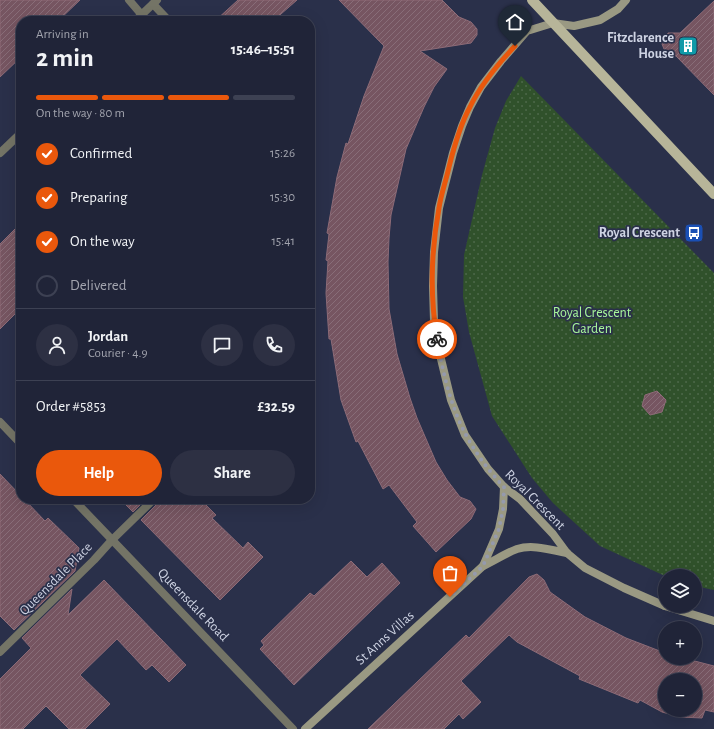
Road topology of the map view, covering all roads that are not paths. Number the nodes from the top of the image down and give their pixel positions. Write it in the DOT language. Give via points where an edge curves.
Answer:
graph roads {
  1 [pos="129,0"];
  2 [pos="532,0"];
  3 [pos="626,0"];
  4 [pos="155,2"];
  5 [pos="142,14"];
  6 [pos="140,16"];
  7 [pos="165,16"];
  8 [pos="553,23"];
  9 [pos="16,138"];
  10 [pos="0,154"];
  11 [pos="714,194"];
  12 [pos="0,422"];
  13 [pos="16,439"];
  14 [pos="504,487"];
  15 [pos="78,504"];
  16 [pos="149,504"];
  17 [pos="112,540"];
  18 [pos="567,554"];
  19 [pos="483,566"];
  20 [pos="658,603"];
  21 [pos="688,613"];
  22 [pos="714,621"];
  23 [pos="0,652"];
  24 [pos="293,729"];
  25 [pos="305,729"];
  1 -- 5 [label="street"];
  2 -- 8 [label="main road"];
  3 -- 8 [label="street" via="618,9 600,20 574,26"];
  4 -- 5 [label="street"];
  4 -- 7 [label="street"];
  5 -- 6 [label="street"];
  8 -- 11 [label="main road"];
  8 -- 14 [label="street, Royal Crescent" via="528,31 481,87 470,107 453,153 439,208 434,252 434,321 451,400 465,435"];
  9 -- 10 [label="street"];
  12 -- 13 [label="street"];
  14 -- 18 [label="street, Royal Crescent" via="520,499 553,534"];
  14 -- 19 [label="street, St Anns Villas" via="499,529"];
  15 -- 17 [label="street, Queensdale Road"];
  16 -- 17 [label="street, Queensdale Place"];
  17 -- 23 [label="street, Queensdale Place"];
  17 -- 24 [label="street, Queensdale Road"];
  18 -- 19 [label="street, St Anns Villas" via="528,547 517,549"];
  18 -- 20 [label="street, Royal Crescent" via="585,568"];
  19 -- 25 [label="street, St Anns Villas"];
  21 -- 22 [label="street, Royal Crescent"];
}
